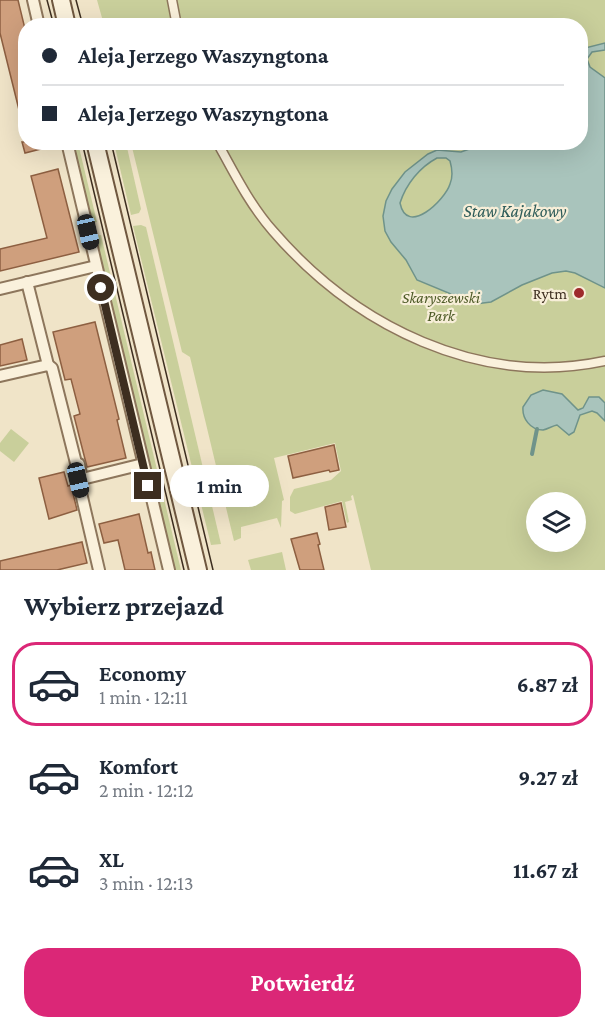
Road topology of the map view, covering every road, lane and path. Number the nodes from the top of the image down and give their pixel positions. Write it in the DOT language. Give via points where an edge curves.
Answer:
graph roads {
  1 [pos="33,0"];
  2 [pos="62,0"];
  3 [pos="172,0"];
  4 [pos="37,18"];
  5 [pos="66,18"];
  6 [pos="175,18"];
  7 [pos="69,150"];
  8 [pos="97,150"];
  9 [pos="221,150"];
  10 [pos="96,266"];
  11 [pos="27,282"];
  12 [pos="0,289"];
  13 [pos="605,361"];
  14 [pos="48,365"];
  15 [pos="0,376"];
  16 [pos="143,464"];
  17 [pos="82,479"];
  18 [pos="99,570"];
  19 [pos="168,570"];
  20 [pos="198,570"];
  1 -- 4 [label="street"];
  2 -- 5 [label="main road"];
  3 -- 6 [label="street"];
  7 -- 10 [label="street"];
  8 -- 20 [label="main road"];
  9 -- 13 [label="street" via="273,232 331,288 394,328 457,355 502,366 567,367"];
  10 -- 11 [label="street"];
  10 -- 16 [label="street"];
  11 -- 12 [label="street"];
  11 -- 14 [label="street"];
  14 -- 15 [label="street"];
  14 -- 17 [label="street" via="55,372"];
  16 -- 17 [label="street"];
  16 -- 19 [label="street"];
  17 -- 18 [label="street" via="78,480"];
}
